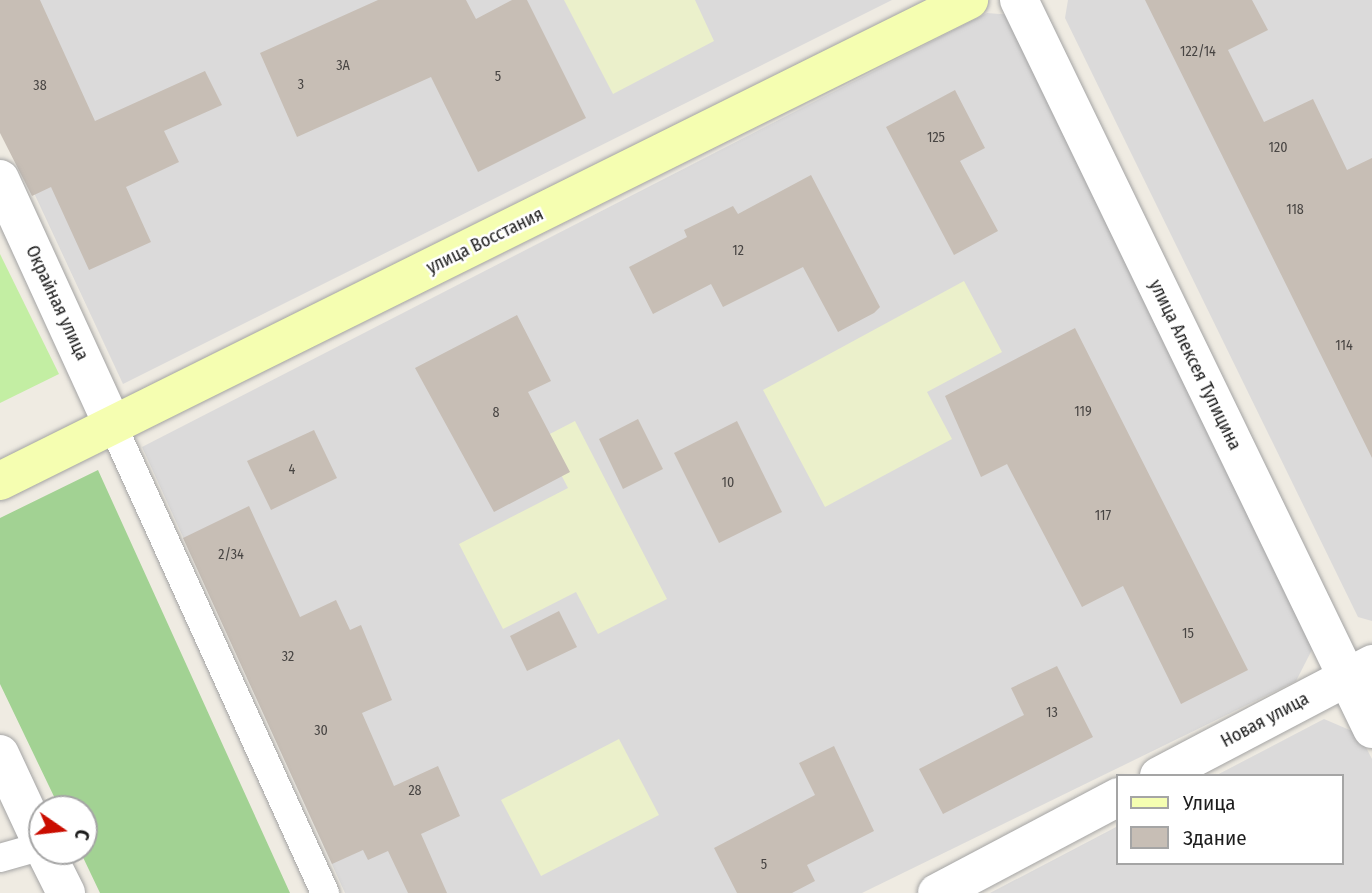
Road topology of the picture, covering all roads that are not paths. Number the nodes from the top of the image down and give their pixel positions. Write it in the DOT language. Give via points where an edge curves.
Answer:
graph roads {
  1 [pos="970,0"];
  2 [pos="1019,0"];
  3 [pos="0,179"];
  4 [pos="113,426"];
  5 [pos="0,481"];
  6 [pos="1359,671"];
  7 [pos="1372,729"];
  8 [pos="0,754"];
  9 [pos="1163,774"];
  10 [pos="1116,798"];
  11 [pos="28,815"];
  12 [pos="28,849"];
  13 [pos="0,858"];
  14 [pos="52,865"];
  15 [pos="66,893"];
  16 [pos="326,893"];
  17 [pos="937,893"];
  1 -- 4 [label="street, улица Восстания"];
  2 -- 6 [label="street, улица Алексея Тупицина"];
  3 -- 4 [label="street, Окрайная улица"];
  4 -- 5 [label="street, улица Восстания"];
  4 -- 16 [label="lane"];
  6 -- 7 [label="street, улица Алексея Тупицина"];
  6 -- 9 [label="street, Новая улица"];
  8 -- 11 [label="street"];
  10 -- 17 [label="street"];
  12 -- 13 [label="lane"];
  14 -- 15 [label="street"];
}
